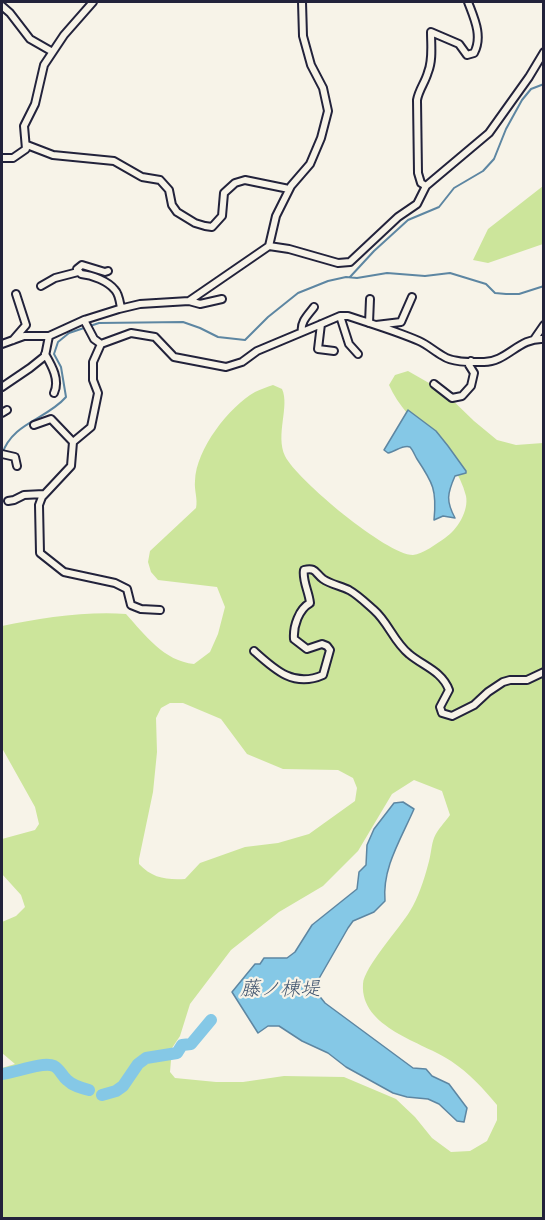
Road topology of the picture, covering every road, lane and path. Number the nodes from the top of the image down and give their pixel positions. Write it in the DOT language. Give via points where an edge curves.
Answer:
graph roads {
  1 [pos="93,2"];
  2 [pos="302,2"];
  3 [pos="468,2"];
  4 [pos="2,6"];
  5 [pos="51,51"];
  6 [pos="543,52"];
  7 [pos="27,145"];
  8 [pos="2,158"];
  9 [pos="426,186"];
  10 [pos="289,189"];
  11 [pos="269,246"];
  12 [pos="108,271"];
  13 [pos="78,272"];
  14 [pos="41,286"];
  15 [pos="16,294"];
  16 [pos="412,297"];
  17 [pos="222,298"];
  18 [pos="369,299"];
  19 [pos="189,301"];
  20 [pos="121,308"];
  21 [pos="314,308"];
  22 [pos="340,316"];
  23 [pos="85,322"];
  24 [pos="321,324"];
  25 [pos="372,324"];
  26 [pos="543,325"];
  27 [pos="302,332"];
  28 [pos="49,336"];
  29 [pos="534,338"];
  30 [pos="543,339"];
  31 [pos="13,340"];
  32 [pos="2,344"];
  33 [pos="100,344"];
  34 [pos="334,351"];
  35 [pos="45,354"];
  36 [pos="358,354"];
  37 [pos="471,361"];
  38 [pos="434,384"];
  39 [pos="2,387"];
  40 [pos="54,393"];
  41 [pos="34,425"];
  42 [pos="73,442"];
  43 [pos="4,454"];
  44 [pos="17,466"];
  45 [pos="44,494"];
  46 [pos="8,501"];
  47 [pos="160,610"];
  48 [pos="254,651"];
  49 [pos="543,672"];
  1 -- 5 [label="street"];
  2 -- 10 [label="street" via="303,36 328,111 310,164"];
  3 -- 9 [label="street" via="478,31 474,53 467,55 459,44 431,32 431,60 417,100 418,173"];
  4 -- 5 [label="street" via="30,39"];
  5 -- 7 [label="street" via="24,126"];
  6 -- 9 [label="street" via="489,134"];
  7 -- 8 [label="street" via="19,155"];
  7 -- 10 [label="street" via="53,155 114,161 142,177 160,180 169,190 177,212 206,226 218,222 224,193 239,181"];
  9 -- 11 [label="street" via="417,204 350,262"];
  10 -- 11 [label="street" via="276,216"];
  11 -- 19 [label="street"];
  12 -- 13 [label="street" via="82,265"];
  13 -- 14 [label="street"];
  13 -- 20 [label="street" via="115,289"];
  15 -- 31 [label="street" via="26,325"];
  16 -- 25 [label="street" via="401,322"];
  17 -- 19 [label="street" via="200,304"];
  18 -- 25 [label="street"];
  19 -- 20 [label="street"];
  20 -- 23 [label="street"];
  21 -- 27 [label="street" via="305,318"];
  22 -- 24 [label="street"];
  22 -- 25 [label="street"];
  22 -- 36 [label="street" via="349,344"];
  23 -- 28 [label="street"];
  23 -- 33 [label="street"];
  24 -- 27 [label="street"];
  24 -- 34 [label="street" via="318,349"];
  25 -- 37 [label="street" via="427,344 445,358"];
  26 -- 29 [label="street"];
  27 -- 33 [label="street" via="226,367 174,357 155,337 131,333"];
  28 -- 31 [label="street"];
  28 -- 35 [label="street"];
  29 -- 30 [label="street"];
  29 -- 37 [label="street" via="500,358"];
  31 -- 32 [label="street"];
  33 -- 42 [label="street" via="93,362 93,381 98,393 91,427"];
  35 -- 39 [label="street"];
  35 -- 40 [label="street" via="57,384"];
  37 -- 38 [label="street" via="475,378 462,396 452,398"];
  41 -- 42 [label="street" via="51,419"];
  42 -- 45 [label="street" via="71,466"];
  43 -- 44 [label="street" via="15,457"];
  45 -- 46 [label="street"];
  45 -- 47 [label="street" via="39,505 40,553 64,573 127,589 131,605"];
  48 -- 49 [label="street" via="272,667 300,680 323,675 330,650 322,644 306,649 294,639 293,632 298,617 310,603 303,576 304,570 312,568 323,579 362,599 408,653 446,681 449,690 440,707 442,713 452,716 503,682 527,680"];
}
